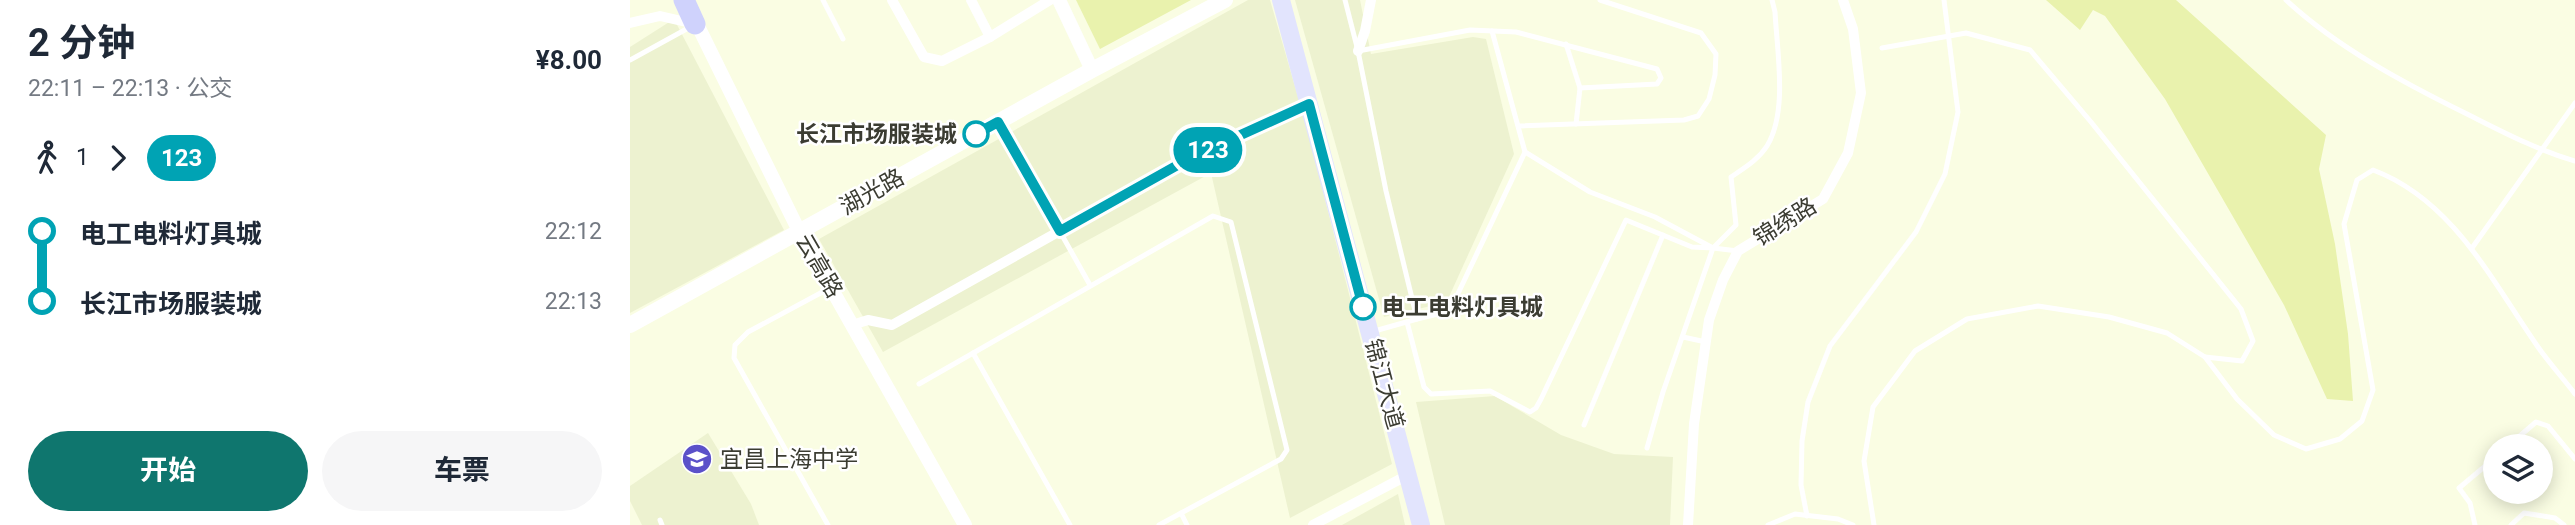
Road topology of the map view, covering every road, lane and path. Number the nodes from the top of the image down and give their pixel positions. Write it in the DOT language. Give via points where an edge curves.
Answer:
graph roads {
  1 [pos="684,0"];
  2 [pos="690,0"];
  3 [pos="823,0"];
  4 [pos="892,0"];
  5 [pos="971,0"];
  6 [pos="1050,0"];
  7 [pos="1059,0"];
  8 [pos="1226,0"];
  9 [pos="1281,0"];
  10 [pos="1345,0"];
  11 [pos="1371,0"];
  12 [pos="1600,0"];
  13 [pos="1772,0"];
  14 [pos="1843,0"];
  15 [pos="1944,0"];
  16 [pos="2286,0"];
  17 [pos="630,23"];
  18 [pos="695,24"];
  19 [pos="1492,31"];
  20 [pos="1950,36"];
  21 [pos="990,37"];
  22 [pos="843,39"];
  23 [pos="1566,44"];
  24 [pos="1882,48"];
  25 [pos="1359,51"];
  26 [pos="630,60"];
  27 [pos="1092,70"];
  28 [pos="1580,88"];
  29 [pos="2575,103"];
  30 [pos="1309,104"];
  31 [pos="998,122"];
  32 [pos="1576,124"];
  33 [pos="1519,126"];
  34 [pos="2541,151"];
  35 [pos="1525,152"];
  36 [pos="2575,161"];
  37 [pos="1060,231"];
  38 [pos="800,233"];
  39 [pos="1663,235"];
  40 [pos="1713,248"];
  41 [pos="2472,248"];
  42 [pos="1738,251"];
  43 [pos="1090,285"];
  44 [pos="831,288"];
  45 [pos="1417,319"];
  46 [pos="1407,322"];
  47 [pos="630,325"];
  48 [pos="852,325"];
  49 [pos="1370,332"];
  50 [pos="1683,337"];
  51 [pos="1706,342"];
  52 [pos="973,353"];
  53 [pos="2205,358"];
  54 [pos="919,384"];
  55 [pos="2575,394"];
  56 [pos="1584,425"];
  57 [pos="2522,434"];
  58 [pos="1647,448"];
  59 [pos="2575,459"];
  60 [pos="2483,468"];
  61 [pos="1408,475"];
  62 [pos="1181,513"];
  63 [pos="1807,516"];
  64 [pos="1839,522"];
  65 [pos="828,525"];
  66 [pos="965,525"];
  67 [pos="1070,525"];
  68 [pos="1159,525"];
  69 [pos="1187,525"];
  70 [pos="1313,525"];
  71 [pos="1421,525"];
  72 [pos="1688,525"];
  73 [pos="1768,525"];
  74 [pos="1853,525"];
  75 [pos="1874,525"];
  76 [pos="2475,525"];
  77 [pos="2511,525"];
  78 [pos="2564,525"];
  1 -- 18 [label="highway"];
  2 -- 18 [label="street, 云高路"];
  3 -- 22 [label="lane"];
  4 -- 21 [label="street" via="924,57 942,61"];
  5 -- 21 [label="street"];
  6 -- 21 [label="street"];
  7 -- 27 [label="street"];
  8 -- 27 [label="main road, 湖光路"];
  9 -- 30 [label="main road, 锦江大道"];
  10 -- 25 [label="lane"];
  11 -- 25 [label="street"];
  12 -- 32 [label="lane" via="1701,33 1716,54 1715,75 1710,99 1698,116"];
  13 -- 40 [label="lane" via="1777,122 1768,145 1731,177 1736,225"];
  14 -- 42 [label="street, 锦绣路" via="1853,29 1861,93 1849,153 1823,199"];
  15 -- 20 [label="lane"];
  16 -- 34 [label="lane" via="2408,85"];
  17 -- 18 [label="street" via="660,16"];
  18 -- 26 [label="lane"];
  18 -- 38 [label="street, 云高路"];
  19 -- 23 [label="lane"];
  19 -- 25 [label="lane" via="1470,30"];
  19 -- 33 [label="lane"];
  20 -- 24 [label="lane"];
  20 -- 53 [label="lane" via="1966,33 2030,50 2241,309 2253,341 2242,360"];
  20 -- 63 [label="lane" via="1958,112 1945,174 1916,232 1830,346 1808,402 1802,441 1801,485"];
  23 -- 28 [label="lane"];
  23 -- 28 [label="lane" via="1657,69 1661,78 1657,84"];
  25 -- 45 [label="lane"];
  27 -- 31 [label="main road, 湖光路"];
  28 -- 32 [label="lane"];
  29 -- 34 [label="lane"];
  30 -- 37 [label="street" via="1192,157"];
  30 -- 49 [label="main road, 锦江大道"];
  31 -- 37 [label="lane"];
  31 -- 38 [label="main road, 湖光路"];
  32 -- 33 [label="lane"];
  33 -- 35 [label="lane"];
  34 -- 36 [label="lane"];
  34 -- 41 [label="lane"];
  35 -- 40 [label="lane" via="1590,191 1655,216"];
  35 -- 45 [label="lane" via="1454,302 1442,313"];
  37 -- 43 [label="lane"];
  37 -- 48 [label="street" via="892,325 869,320"];
  38 -- 44 [label="street, 云高路"];
  38 -- 47 [label="main road, 湖光路"];
  39 -- 40 [label="lane" via="1692,247"];
  39 -- 46 [label="lane" via="1626,220 1541,399 1530,412 1490,391 1431,394 1424,387"];
  39 -- 56 [label="lane"];
  40 -- 42 [label="lane"];
  40 -- 50 [label="lane"];
  41 -- 53 [label="lane" via="2427,201 2396,179 2373,170 2357,180 2344,223 2373,390 2362,421 2340,439 2306,449 2274,435 2237,399"];
  41 -- 55 [label="lane"];
  42 -- 51 [label="street, 锦绣路" via="1723,280"];
  43 -- 52 [label="lane"];
  43 -- 62 [label="lane" via="1213,216 1231,222 1287,450"];
  44 -- 48 [label="street, 云高路"];
  44 -- 65 [label="lane" via="748,332 735,345 734,358"];
  45 -- 46 [label="lane"];
  46 -- 49 [label="lane"];
  48 -- 66 [label="street, 云高路"];
  49 -- 61 [label="main road, 锦江大道"];
  50 -- 51 [label="lane"];
  50 -- 58 [label="lane"];
  51 -- 72 [label="street, 锦绣路" via="1694,424"];
  52 -- 54 [label="lane"];
  52 -- 67 [label="lane"];
  53 -- 75 [label="lane" via="2167,333 2109,317 2038,306 1967,319 1915,351 1873,407 1864,461"];
  57 -- 59 [label="lane" via="2536,422 2548,426"];
  60 -- 76 [label="lane" via="2459,488 2470,503"];
  61 -- 70 [label="street"];
  61 -- 71 [label="main road, 锦江大道"];
  62 -- 68 [label="lane"];
  62 -- 69 [label="lane"];
  63 -- 64 [label="lane"];
  63 -- 73 [label="lane" via="1795,514"];
  64 -- 74 [label="lane"];
  77 -- 78 [label="lane" via="2524,513 2554,518"];
}
